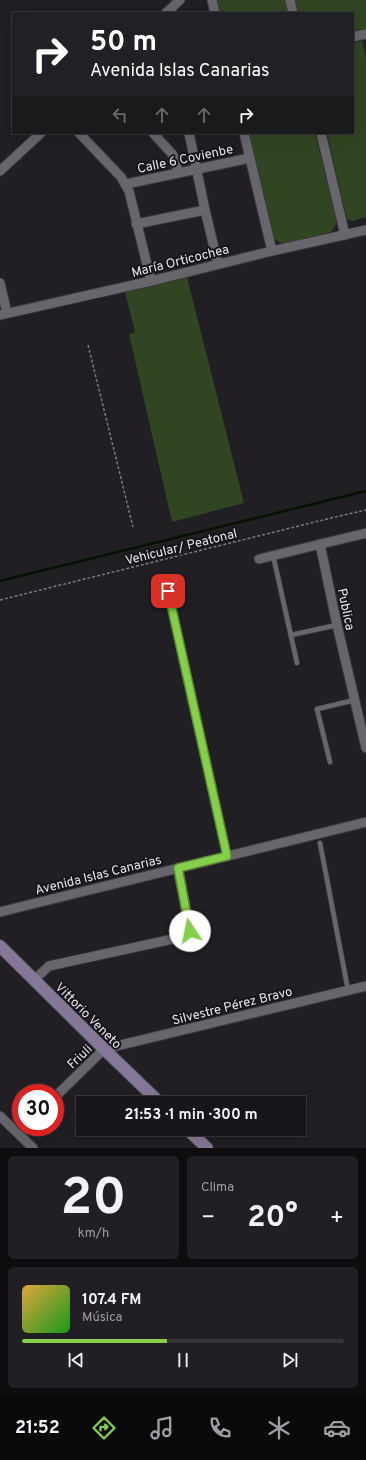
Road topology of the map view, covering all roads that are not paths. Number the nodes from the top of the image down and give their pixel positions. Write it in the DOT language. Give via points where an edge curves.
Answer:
graph roads {
  1 [pos="180,0"];
  2 [pos="212,0"];
  3 [pos="290,0"];
  4 [pos="168,7"];
  5 [pos="216,12"];
  6 [pos="293,12"];
  7 [pos="366,34"];
  8 [pos="354,37"];
  9 [pos="40,134"];
  10 [pos="80,134"];
  11 [pos="154,134"];
  12 [pos="189,134"];
  13 [pos="244,134"];
  14 [pos="321,134"];
  15 [pos="250,158"];
  16 [pos="197,168"];
  17 [pos="0,172"];
  18 [pos="178,172"];
  19 [pos="126,184"];
  20 [pos="205,210"];
  21 [pos="136,224"];
  22 [pos="366,230"];
  23 [pos="345,235"];
  24 [pos="272,251"];
  25 [pos="218,264"];
  26 [pos="151,281"];
  27 [pos="0,283"];
  28 [pos="4,314"];
  29 [pos="366,533"];
  30 [pos="320,544"];
  31 [pos="273,555"];
  32 [pos="260,559"];
  33 [pos="168,591"];
  34 [pos="337,625"];
  35 [pos="291,635"];
  36 [pos="297,663"];
  37 [pos="355,700"];
  38 [pos="366,748"];
  39 [pos="330,762"];
  40 [pos="366,822"];
  41 [pos="320,843"];
  42 [pos="227,856"];
  43 [pos="178,868"];
  44 [pos="0,912"];
  45 [pos="0,946"];
  46 [pos="34,980"];
  47 [pos="366,986"];
  48 [pos="348,990"];
  49 [pos="104,1049"];
  50 [pos="64,1088"];
  51 [pos="153,1096"];
  52 [pos="0,1116"];
  53 [pos="12,1124"];
  54 [pos="25,1136"];
  55 [pos="194,1136"];
  56 [pos="33,1148"];
  57 [pos="207,1148"];
  1 -- 4 [label="street"];
  2 -- 5 [label="street"];
  3 -- 6 [label="street"];
  7 -- 8 [label="street"];
  9 -- 17 [label="street"];
  10 -- 19 [label="street"];
  11 -- 18 [label="street" via="173,155"];
  12 -- 16 [label="street"];
  13 -- 15 [label="street"];
  14 -- 23 [label="street"];
  15 -- 16 [label="street, Calle 6 Covienbe"];
  15 -- 24 [label="street"];
  16 -- 18 [label="street, Calle 6 Covienbe"];
  16 -- 20 [label="street"];
  18 -- 19 [label="street, Calle 6 Covienbe"];
  19 -- 21 [label="street"];
  20 -- 21 [label="street"];
  20 -- 25 [label="street"];
  21 -- 26 [label="street"];
  22 -- 23 [label="street, María Orticochea"];
  23 -- 24 [label="street, María Orticochea"];
  24 -- 25 [label="street, María Orticochea"];
  25 -- 26 [label="street, María Orticochea"];
  26 -- 28 [label="street, María Orticochea"];
  27 -- 28 [label="street"];
  29 -- 30 [label="street"];
  30 -- 31 [label="street"];
  30 -- 34 [label="street, Publica"];
  31 -- 32 [label="street"];
  31 -- 35 [label="lane"];
  33 -- 42 [label="lane"];
  34 -- 35 [label="lane"];
  34 -- 37 [label="street, Publica"];
  35 -- 36 [label="lane"];
  37 -- 38 [label="street, Publica"];
  37 -- 39 [label="lane" via="317,709"];
  40 -- 42 [label="street, Avenida Islas Canarias"];
  41 -- 48 [label="lane"];
  42 -- 43 [label="street, Avenida Islas Canarias"];
  43 -- 44 [label="street, Avenida Islas Canarias"];
  43 -- 46 [label="street" via="190,931 182,937 49,966"];
  45 -- 46 [label="street, Vittorio Veneto"];
  46 -- 49 [label="street, Vittorio Veneto"];
  47 -- 48 [label="street, Silvestre Pérez Bravo"];
  48 -- 49 [label="street, Silvestre Pérez Bravo"];
  49 -- 50 [label="street, Friuli"];
  49 -- 51 [label="street, Vittorio Veneto"];
  52 -- 53 [label="street"];
  54 -- 56 [label="street"];
  55 -- 57 [label="street"];
}
